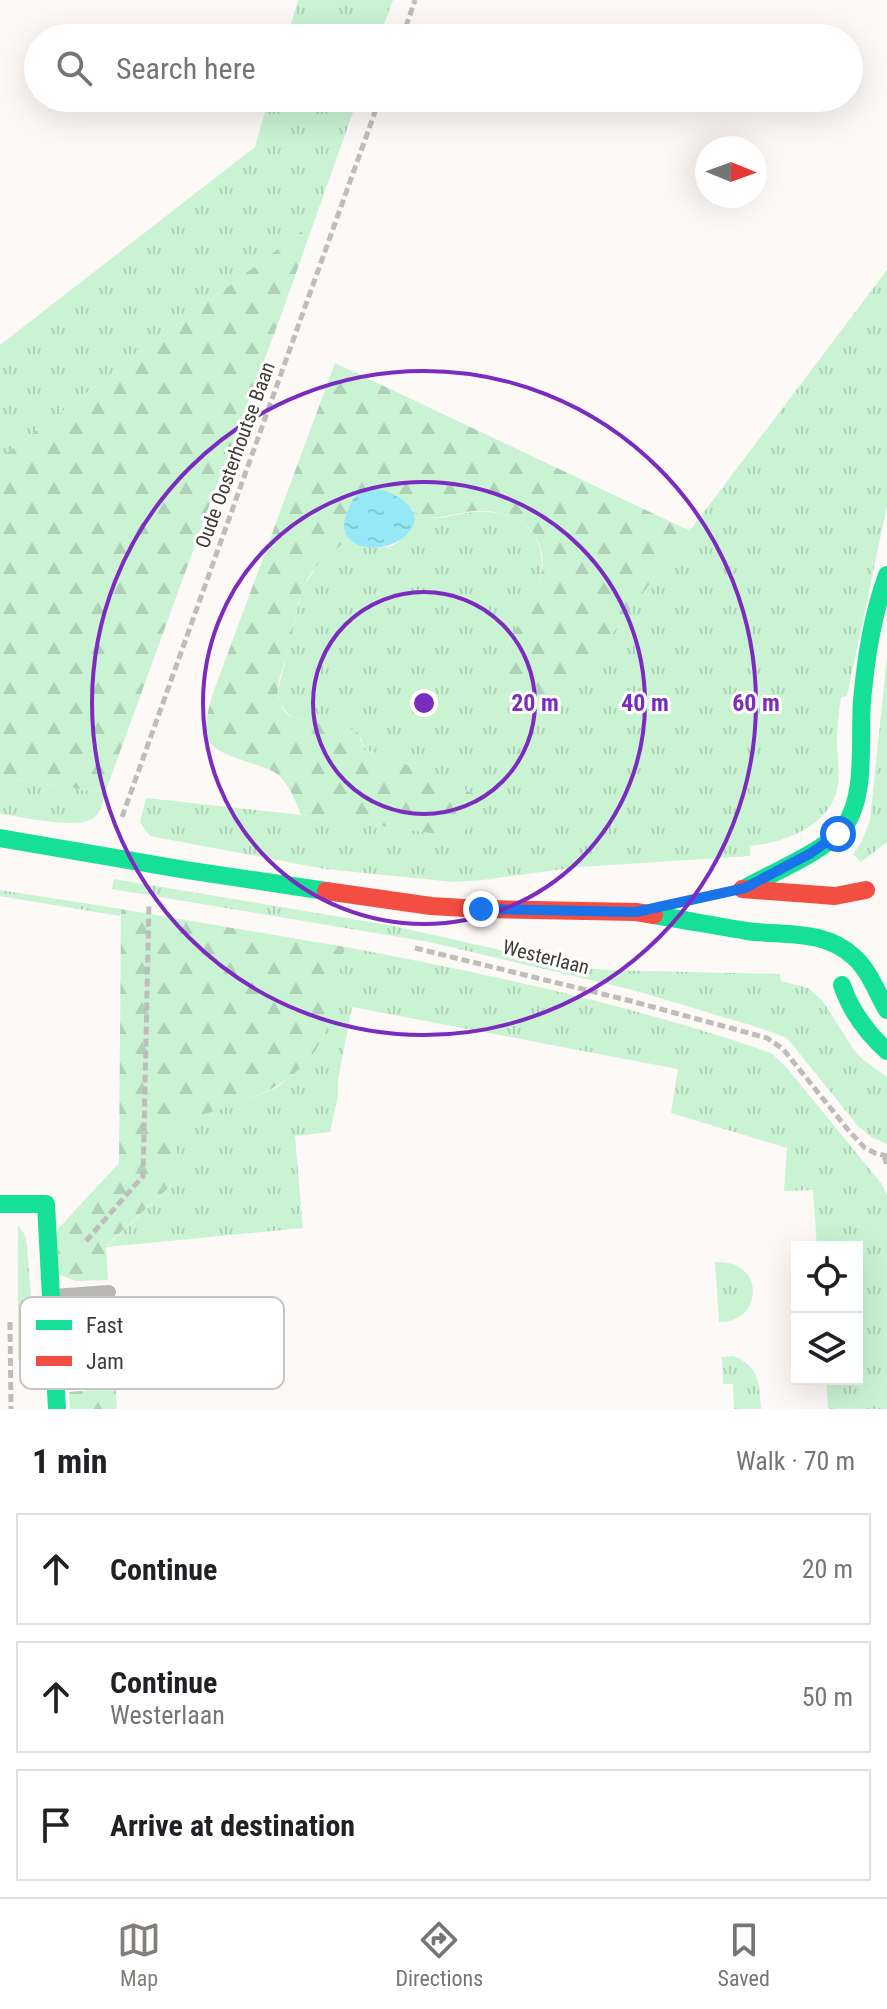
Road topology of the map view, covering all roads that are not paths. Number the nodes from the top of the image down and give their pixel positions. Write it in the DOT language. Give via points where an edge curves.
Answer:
graph roads {
  1 [pos="887,575"];
  2 [pos="0,838"];
  3 [pos="745,888"];
  4 [pos="718,894"];
  5 [pos="677,903"];
  6 [pos="855,907"];
  7 [pos="636,912"];
  8 [pos="844,941"];
  9 [pos="703,942"];
  10 [pos="887,1010"];
  11 [pos="887,1051"];
  12 [pos="0,1204"];
  13 [pos="109,1292"];
  14 [pos="59,1295"];
  15 [pos="57,1389"];
  16 [pos="57,1409"];
  1 -- 3 [label="main road" via="868,659 852,814 824,845"];
  2 -- 7 [label="main road, Westerlaan" via="431,906"];
  3 -- 4 [label="main road"];
  3 -- 6 [label="main road" via="835,896 873,883"];
  5 -- 7 [label="main road, Westerlaan"];
  7 -- 8 [label="main road, Westerlaan"];
  7 -- 9 [label="main road, Westerlaan"];
  8 -- 10 [label="main road"];
  8 -- 11 [label="main road" via="835,977 863,1027"];
  12 -- 14 [label="main road" via="46,1204"];
  13 -- 14 [label="lane"];
  15 -- 16 [label="main road"];
}
